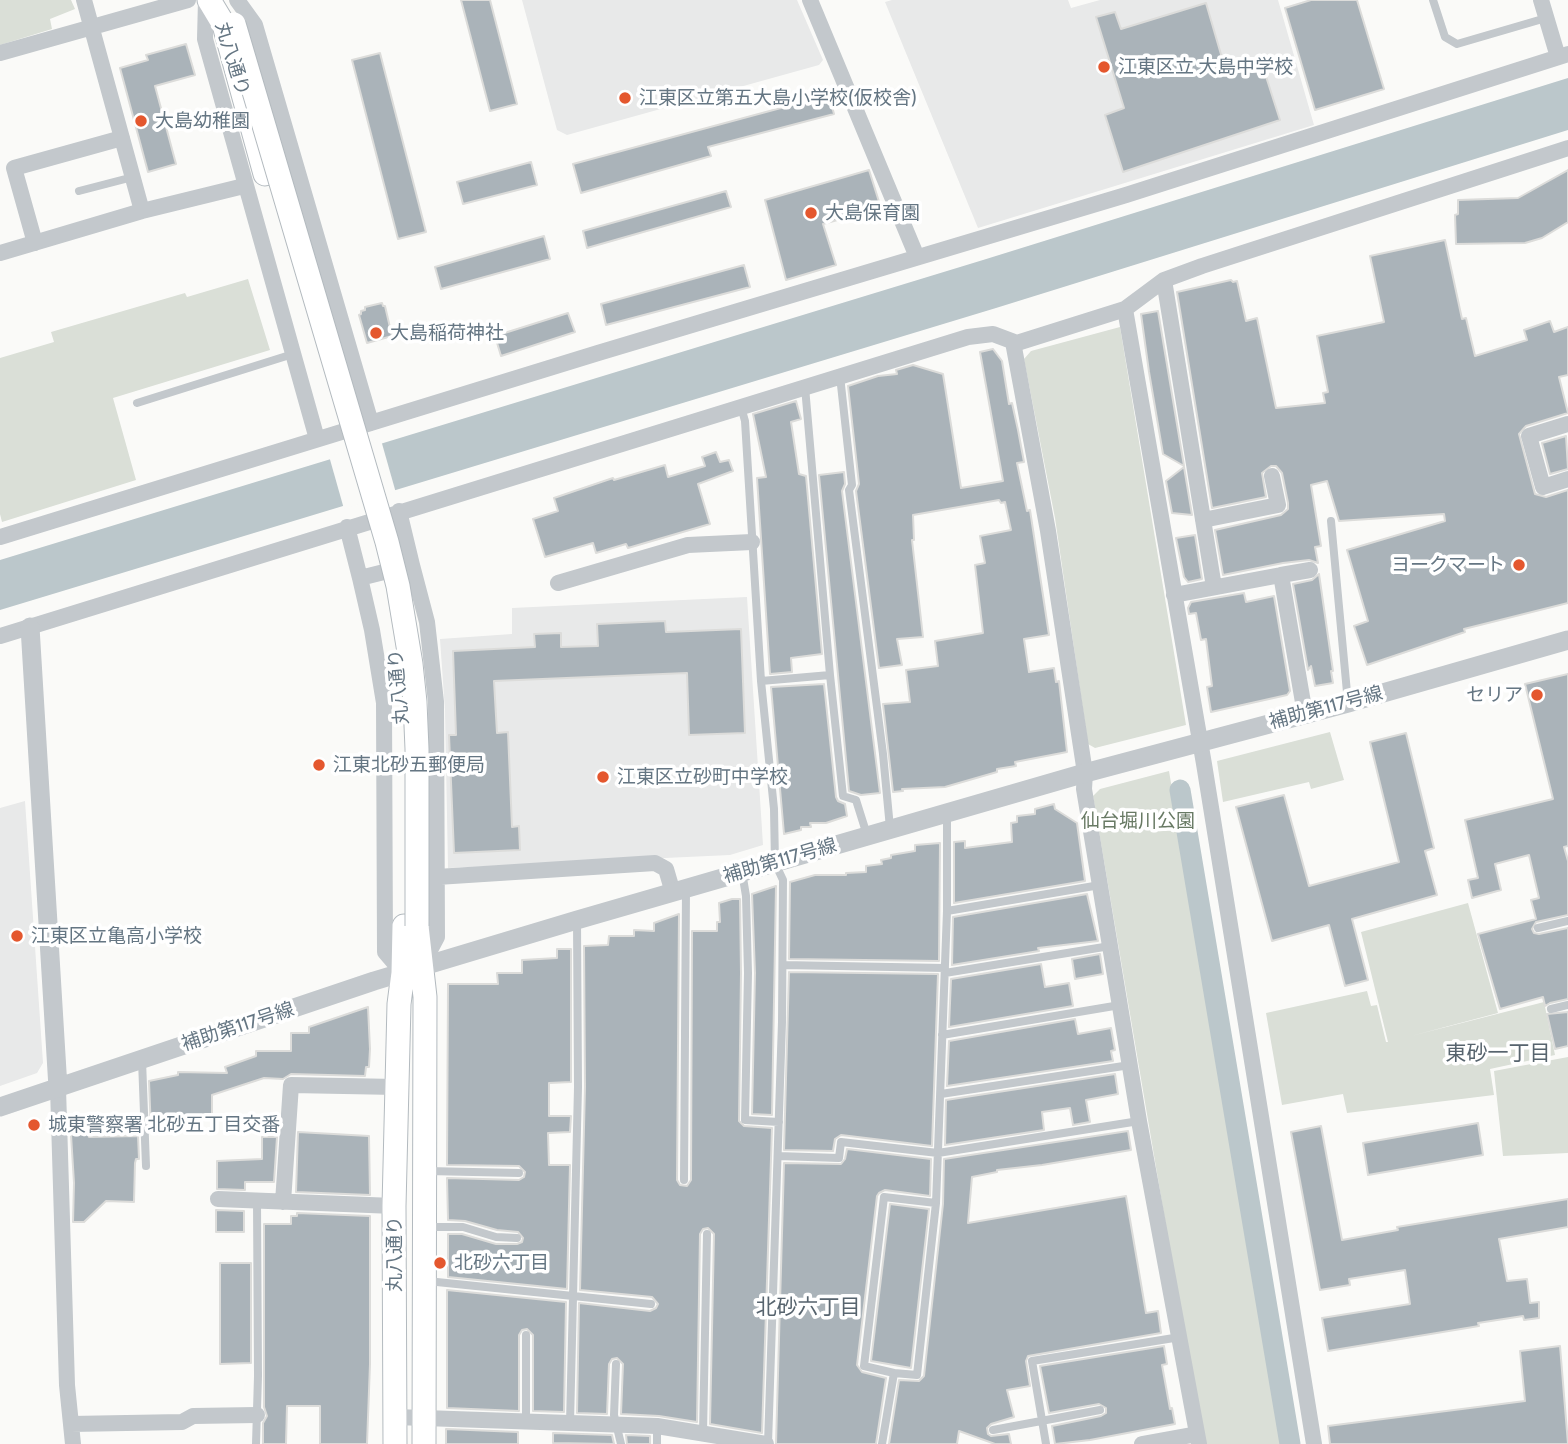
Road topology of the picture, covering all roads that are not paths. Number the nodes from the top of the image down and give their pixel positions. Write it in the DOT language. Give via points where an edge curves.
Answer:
graph roads {
  1 [pos="84,0"];
  2 [pos="188,0"];
  3 [pos="207,0"];
  4 [pos="231,0"];
  5 [pos="237,0"];
  6 [pos="810,0"];
  7 [pos="1433,0"];
  8 [pos="1541,0"];
  9 [pos="1546,19"];
  10 [pos="229,25"];
  11 [pos="91,26"];
  12 [pos="0,53"];
  13 [pos="1563,56"];
  14 [pos="122,138"];
  15 [pos="1568,148"];
  16 [pos="133,177"];
  17 [pos="244,186"];
  18 [pos="79,191"];
  19 [pos="142,211"];
  20 [pos="36,243"];
  21 [pos="0,253"];
  22 [pos="916,257"];
  23 [pos="1164,280"];
  24 [pos="1125,309"];
  25 [pos="1013,342"];
  26 [pos="293,354"];
  27 [pos="840,376"];
  28 [pos="805,387"];
  29 [pos="137,403"];
  30 [pos="741,407"];
  31 [pos="371,423"];
  32 [pos="1568,424"];
  33 [pos="317,439"];
  34 [pos="1272,476"];
  35 [pos="1568,479"];
  36 [pos="399,511"];
  37 [pos="1203,520"];
  38 [pos="1331,522"];
  39 [pos="347,527"];
  40 [pos="0,537"];
  41 [pos="752,542"];
  42 [pos="412,565"];
  43 [pos="1310,570"];
  44 [pos="1281,575"];
  45 [pos="360,578"];
  46 [pos="558,583"];
  47 [pos="1214,587"];
  48 [pos="1174,595"];
  49 [pos="30,627"];
  50 [pos="0,636"];
  51 [pos="1568,640"];
  52 [pos="830,676"];
  53 [pos="761,681"];
  54 [pos="1348,703"];
  55 [pos="1306,714"];
  56 [pos="1199,742"];
  57 [pos="1085,773"];
  58 [pos="947,812"];
  59 [pos="890,829"];
  60 [pos="867,835"];
  61 [pos="775,863"];
  62 [pos="742,872"];
  63 [pos="437,877"];
  64 [pos="1100,885"];
  65 [pos="680,891"];
  66 [pos="947,911"];
  67 [pos="577,920"];
  68 [pos="1568,921"];
  69 [pos="1538,928"];
  70 [pos="1110,946"];
  71 [pos="783,965"];
  72 [pos="412,970"];
  73 [pos="945,971"];
  74 [pos="1568,1004"];
  75 [pos="1119,1006"];
  76 [pos="1551,1009"];
  77 [pos="942,1035"];
  78 [pos="142,1059"];
  79 [pos="1130,1065"];
  80 [pos="58,1087"];
  81 [pos="397,1087"];
  82 [pos="941,1094"];
  83 [pos="0,1107"];
  84 [pos="1139,1121"];
  85 [pos="779,1122"];
  86 [pos="938,1153"];
  87 [pos="778,1156"];
  88 [pos="146,1166"];
  89 [pos="424,1171"];
  90 [pos="519,1173"];
  91 [pos="684,1180"];
  92 [pos="218,1199"];
  93 [pos="257,1201"];
  94 [pos="284,1202"];
  95 [pos="936,1203"];
  96 [pos="394,1206"];
  97 [pos="424,1227"];
  98 [pos="707,1234"];
  99 [pos="517,1238"];
  100 [pos="424,1281"];
  101 [pos="573,1296"];
  102 [pos="651,1304"];
  103 [pos="526,1335"];
  104 [pos="1180,1338"];
  105 [pos="617,1364"];
  106 [pos="894,1373"];
  107 [pos="1100,1410"];
  108 [pos="257,1415"];
  109 [pos="395,1417"];
  110 [pos="424,1418"];
  111 [pos="1042,1421"];
  112 [pos="526,1422"];
  113 [pos="570,1423"];
  114 [pos="71,1424"];
  115 [pos="618,1425"];
  116 [pos="657,1426"];
  117 [pos="993,1430"];
  118 [pos="704,1433"];
  119 [pos="1198,1439"];
  120 [pos="73,1444"];
  121 [pos="256,1444"];
  122 [pos="395,1444"];
  123 [pos="424,1444"];
  124 [pos="621,1444"];
  125 [pos="657,1444"];
  126 [pos="767,1444"];
  127 [pos="882,1444"];
  128 [pos="1046,1444"];
  129 [pos="1142,1444"];
  130 [pos="1314,1444"];
  1 -- 11 [label="street"];
  2 -- 11 [label="street"];
  3 -- 10 [label="main road, 丸八通り"];
  3 -- 17 [label="street" via="205,39"];
  4 -- 10 [label="main road, 丸八通り"];
  5 -- 31 [label="street" via="255,25"];
  6 -- 22 [label="street"];
  7 -- 9 [label="lane" via="1445,37 1457,44"];
  8 -- 9 [label="street"];
  9 -- 13 [label="street"];
  10 -- 72 [label="main road, 丸八通り" via="269,187 391,618 402,707"];
  11 -- 12 [label="street"];
  11 -- 14 [label="street"];
  13 -- 22 [label="street"];
  14 -- 16 [label="street"];
  14 -- 20 [label="street" via="14,168"];
  15 -- 23 [label="street"];
  16 -- 18 [label="lane"];
  16 -- 19 [label="street"];
  17 -- 19 [label="street"];
  17 -- 26 [label="street"];
  19 -- 20 [label="street"];
  20 -- 21 [label="street"];
  22 -- 31 [label="street"];
  23 -- 24 [label="street"];
  23 -- 37 [label="street"];
  24 -- 25 [label="street"];
  24 -- 48 [label="street"];
  25 -- 27 [label="street" via="993,334 968,337"];
  25 -- 57 [label="street"];
  26 -- 29 [label="lane"];
  26 -- 33 [label="street"];
  27 -- 28 [label="street"];
  27 -- 59 [label="lane" via="849,490"];
  28 -- 30 [label="street"];
  28 -- 52 [label="lane"];
  30 -- 36 [label="street"];
  30 -- 41 [label="lane"];
  31 -- 33 [label="street"];
  32 -- 35 [label="street" via="1529,436 1543,486"];
  33 -- 40 [label="street"];
  34 -- 37 [label="street" via="1278,505"];
  36 -- 39 [label="street"];
  36 -- 42 [label="street"];
  37 -- 47 [label="street"];
  38 -- 54 [label="lane"];
  39 -- 45 [label="street"];
  39 -- 49 [label="street"];
  41 -- 46 [label="street" via="688,545"];
  41 -- 53 [label="lane"];
  42 -- 45 [label="street"];
  42 -- 63 [label="street" via="427,622 436,702"];
  43 -- 44 [label="street"];
  44 -- 47 [label="street"];
  44 -- 55 [label="street"];
  45 -- 72 [label="street" via="384,704 384,952"];
  47 -- 48 [label="street"];
  48 -- 56 [label="street"];
  49 -- 50 [label="street"];
  49 -- 80 [label="street"];
  51 -- 54 [label="street, 補助第117号線"];
  52 -- 53 [label="lane"];
  52 -- 60 [label="lane" via="844,796 856,800"];
  53 -- 61 [label="lane"];
  54 -- 55 [label="street, 補助第117号線"];
  55 -- 56 [label="street, 補助第117号線"];
  56 -- 57 [label="street, 補助第117号線"];
  56 -- 130 [label="street"];
  57 -- 58 [label="street, 補助第117号線"];
  57 -- 64 [label="street"];
  58 -- 59 [label="street, 補助第117号線"];
  58 -- 66 [label="lane"];
  59 -- 60 [label="street, 補助第117号線"];
  60 -- 61 [label="street, 補助第117号線"];
  61 -- 62 [label="street, 補助第117号線"];
  61 -- 71 [label="lane" via="783,880"];
  62 -- 65 [label="street, 補助第117号線"];
  62 -- 85 [label="lane" via="747,896 748,972 745,1120"];
  63 -- 65 [label="street" via="655,863 666,869"];
  63 -- 72 [label="street" via="437,937"];
  64 -- 66 [label="lane"];
  64 -- 70 [label="street"];
  65 -- 67 [label="street, 補助第117号線"];
  65 -- 91 [label="lane"];
  66 -- 73 [label="lane"];
  67 -- 72 [label="street, 補助第117号線"];
  67 -- 101 [label="lane"];
  68 -- 69 [label="lane"];
  70 -- 73 [label="lane"];
  70 -- 75 [label="street"];
  71 -- 73 [label="lane"];
  71 -- 85 [label="lane"];
  72 -- 78 [label="street, 補助第117号線"];
  72 -- 81 [label="main road, 丸八通り" via="399,1004"];
  72 -- 89 [label="main road, 丸八通り" via="425,997"];
  73 -- 77 [label="lane"];
  74 -- 76 [label="lane"];
  75 -- 77 [label="lane"];
  75 -- 79 [label="street"];
  77 -- 82 [label="lane"];
  78 -- 80 [label="street, 補助第117号線"];
  78 -- 88 [label="lane"];
  79 -- 82 [label="lane"];
  79 -- 84 [label="street"];
  80 -- 83 [label="street, 補助第117号線"];
  80 -- 114 [label="street"];
  81 -- 94 [label="street" via="291,1085"];
  81 -- 96 [label="main road, 丸八通り"];
  82 -- 86 [label="lane"];
  84 -- 86 [label="lane"];
  84 -- 104 [label="street"];
  85 -- 87 [label="lane"];
  86 -- 87 [label="lane" via="841,1142 839,1158"];
  86 -- 95 [label="lane"];
  87 -- 126 [label="lane"];
  89 -- 90 [label="lane"];
  89 -- 97 [label="main road, 丸八通り"];
  92 -- 93 [label="street"];
  93 -- 94 [label="street"];
  93 -- 108 [label="lane"];
  94 -- 96 [label="street"];
  95 -- 106 [label="lane" via="917,1375"];
  95 -- 106 [label="lane" via="884,1197 864,1366"];
  96 -- 109 [label="main road, 丸八通り"];
  97 -- 99 [label="lane" via="463,1227"];
  97 -- 100 [label="main road, 丸八通り"];
  98 -- 118 [label="lane"];
  100 -- 101 [label="lane"];
  100 -- 110 [label="main road, 丸八通り"];
  101 -- 102 [label="lane"];
  101 -- 113 [label="lane"];
  103 -- 112 [label="lane"];
  104 -- 111 [label="lane" via="1032,1362"];
  104 -- 119 [label="street"];
  105 -- 115 [label="lane" via="614,1415"];
  106 -- 127 [label="lane"];
  107 -- 111 [label="lane"];
  108 -- 114 [label="street"];
  108 -- 121 [label="lane"];
  109 -- 110 [label="street"];
  109 -- 122 [label="main road, 丸八通り"];
  110 -- 112 [label="street"];
  110 -- 123 [label="main road, 丸八通り"];
  111 -- 117 [label="lane"];
  111 -- 128 [label="lane"];
  112 -- 113 [label="street"];
  113 -- 115 [label="street"];
  114 -- 120 [label="street"];
  115 -- 116 [label="street"];
  115 -- 124 [label="lane"];
  116 -- 118 [label="street"];
  116 -- 125 [label="lane"];
  118 -- 126 [label="street"];
  119 -- 129 [label="street"];
}
